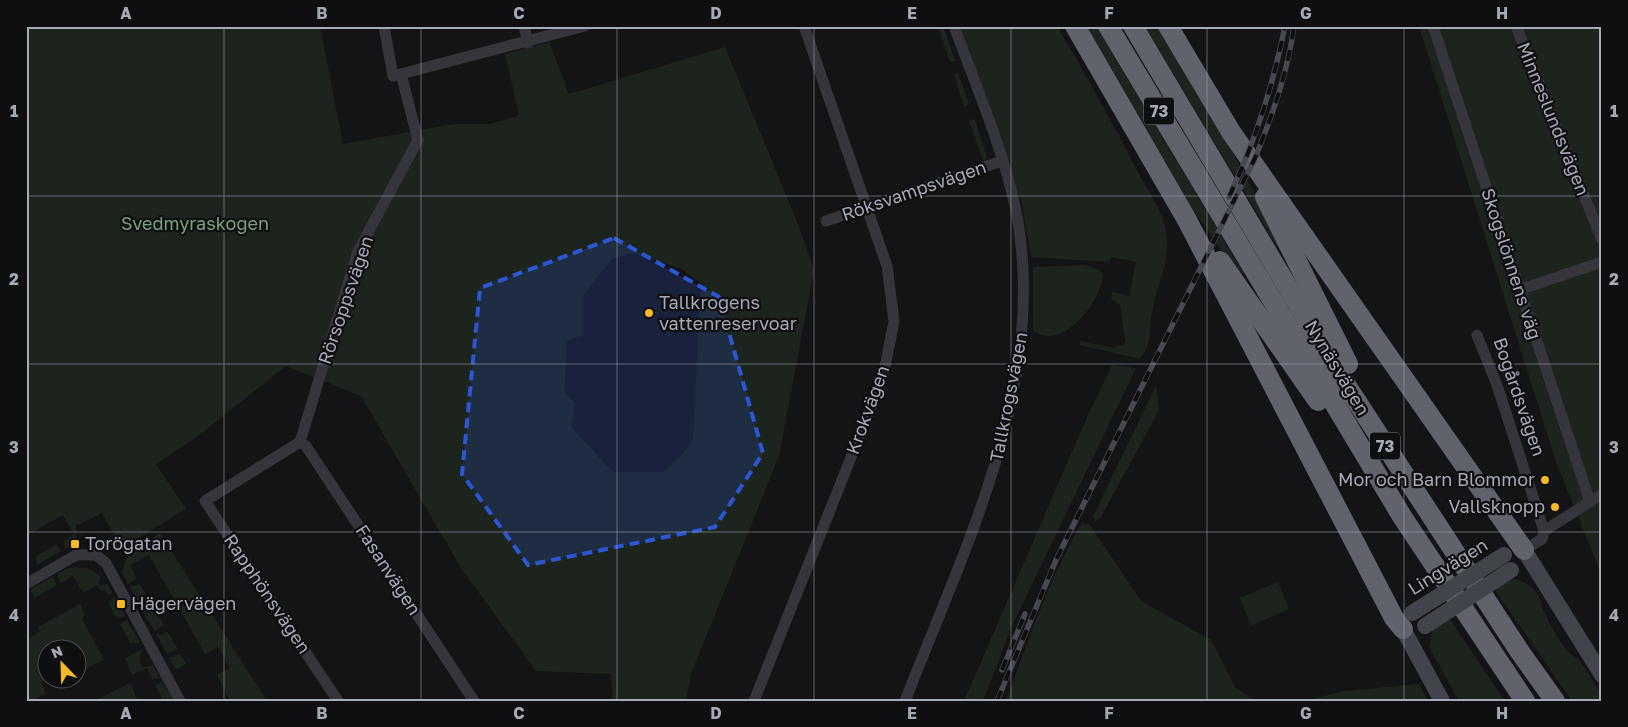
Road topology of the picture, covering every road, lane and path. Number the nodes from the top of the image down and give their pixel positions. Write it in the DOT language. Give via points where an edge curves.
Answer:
graph roads {
  1 [pos="384,26"];
  2 [pos="524,26"];
  3 [pos="586,26"];
  4 [pos="804,26"];
  5 [pos="954,26"];
  6 [pos="1075,26"];
  7 [pos="1108,26"];
  8 [pos="1133,26"];
  9 [pos="1168,26"];
  10 [pos="1433,26"];
  11 [pos="1516,26"];
  12 [pos="528,43"];
  13 [pos="401,74"];
  14 [pos="1231,132"];
  15 [pos="1002,161"];
  16 [pos="1171,192"];
  17 [pos="866,208"];
  18 [pos="826,221"];
  19 [pos="1602,240"];
  20 [pos="1602,262"];
  21 [pos="1519,290"];
  22 [pos="1478,335"];
  23 [pos="300,442"];
  24 [pos="1602,494"];
  25 [pos="1590,502"];
  26 [pos="1403,518"];
  27 [pos="1544,531"];
  28 [pos="1446,540"];
  29 [pos="1524,550"];
  30 [pos="26,584"];
  31 [pos="1408,621"];
  32 [pos="1602,675"];
  33 [pos="180,701"];
  34 [pos="338,701"];
  35 [pos="474,701"];
  36 [pos="754,701"];
  37 [pos="905,701"];
  38 [pos="1442,701"];
  39 [pos="1525,701"];
  40 [pos="1555,701"];
  1 -- 13 [label="street, Rörsoppsvägen" via="393,76"];
  2 -- 12 [label="street"];
  3 -- 12 [label="street"];
  4 -- 17 [label="street, Krokvägen"];
  5 -- 15 [label="street, Tallkrogsvägen"];
  6 -- 16 [label="highway"];
  7 -- 26 [label="highway, Nynäsvägen / 73"];
  8 -- 28 [label="highway, Nynäsvägen / 73" via="1344,382"];
  9 -- 14 [label="highway"];
  10 -- 21 [label="street, Skogslönnens väg"];
  11 -- 19 [label="street, Minneslundsvägen"];
  12 -- 13 [label="street"];
  13 -- 23 [label="street, Rörsoppsvägen" via="418,140 358,251"];
  14 -- 28 [label="highway" via="1343,356 1423,492"];
  14 -- 29 [label="highway"];
  15 -- 17 [label="street, Röksvampsvägen"];
  15 -- 37 [label="street, Tallkrogsvägen" via="1015,206 1025,286 1015,385 995,470"];
  16 -- 26 [label="highway" via="1344,442"];
  16 -- 31 [label="highway" via="1394,618"];
  17 -- 18 [label="street, Röksvampsvägen"];
  17 -- 36 [label="street, Krokvägen" via="887,266 894,321 883,377"];
  20 -- 21 [label="street"];
  21 -- 25 [label="street, Skogslönnens väg"];
  22 -- 27 [label="street, Bogårdsvägen"];
  23 -- 34 [label="street, Rapphönsvägen" via="205,501"];
  23 -- 35 [label="street, Fasanvägen" via="306,446"];
  24 -- 25 [label="street"];
  25 -- 27 [label="street"];
  26 -- 39 [label="highway, Nynäsvägen / 73"];
  27 -- 29 [label="street" via="1542,539"];
  28 -- 40 [label="highway, Nynäsvägen / 73"];
  29 -- 31 [label="street, Lingvägen, bridge" via="1504,555"];
  29 -- 31 [label="street, Lingvägen, bridge" via="1512,570 1425,626"];
  29 -- 32 [label="street"];
  30 -- 33 [label="street" via="76,555 96,555 106,563"];
  31 -- 38 [label="street"];
}
